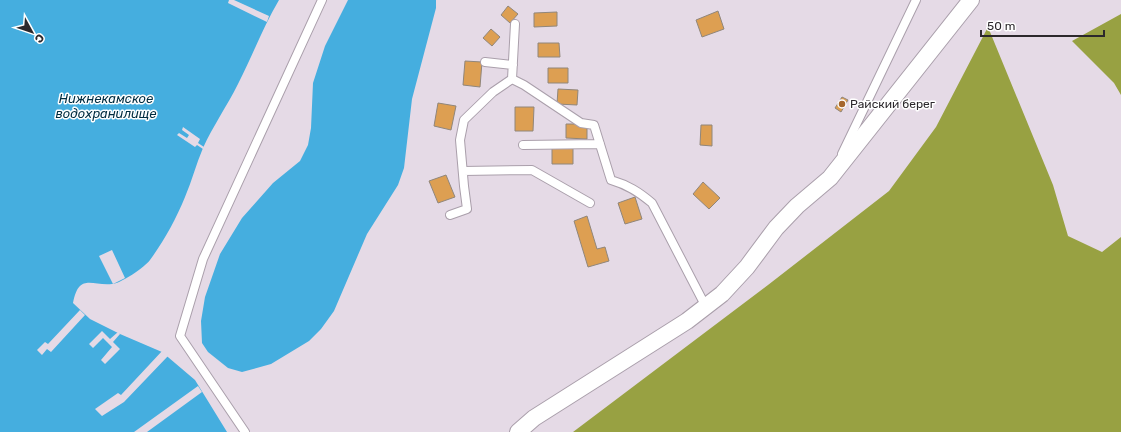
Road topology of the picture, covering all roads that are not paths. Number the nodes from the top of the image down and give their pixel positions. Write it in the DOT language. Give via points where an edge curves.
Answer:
graph roads {
  1 [pos="322,0"];
  2 [pos="916,0"];
  3 [pos="971,0"];
  4 [pos="515,24"];
  5 [pos="485,62"];
  6 [pos="513,65"];
  7 [pos="512,79"];
  8 [pos="523,144"];
  9 [pos="600,144"];
  10 [pos="463,171"];
  11 [pos="830,178"];
  12 [pos="590,203"];
  13 [pos="450,215"];
  14 [pos="706,307"];
  15 [pos="245,432"];
  16 [pos="518,432"];
  1 -- 15 [label="lane" via="203,259 180,336"];
  2 -- 11 [label="lane"];
  3 -- 11 [label="street"];
  4 -- 6 [label="lane"];
  5 -- 6 [label="lane"];
  6 -- 7 [label="lane"];
  7 -- 9 [label="lane" via="581,122 594,124"];
  7 -- 10 [label="lane" via="464,120 460,140"];
  8 -- 9 [label="lane"];
  9 -- 14 [label="lane" via="611,180 640,192 652,203"];
  10 -- 12 [label="lane" via="532,170"];
  10 -- 13 [label="lane" via="467,209"];
  11 -- 14 [label="street" via="797,206 776,228 747,267"];
  14 -- 16 [label="street" via="534,418"];
}
